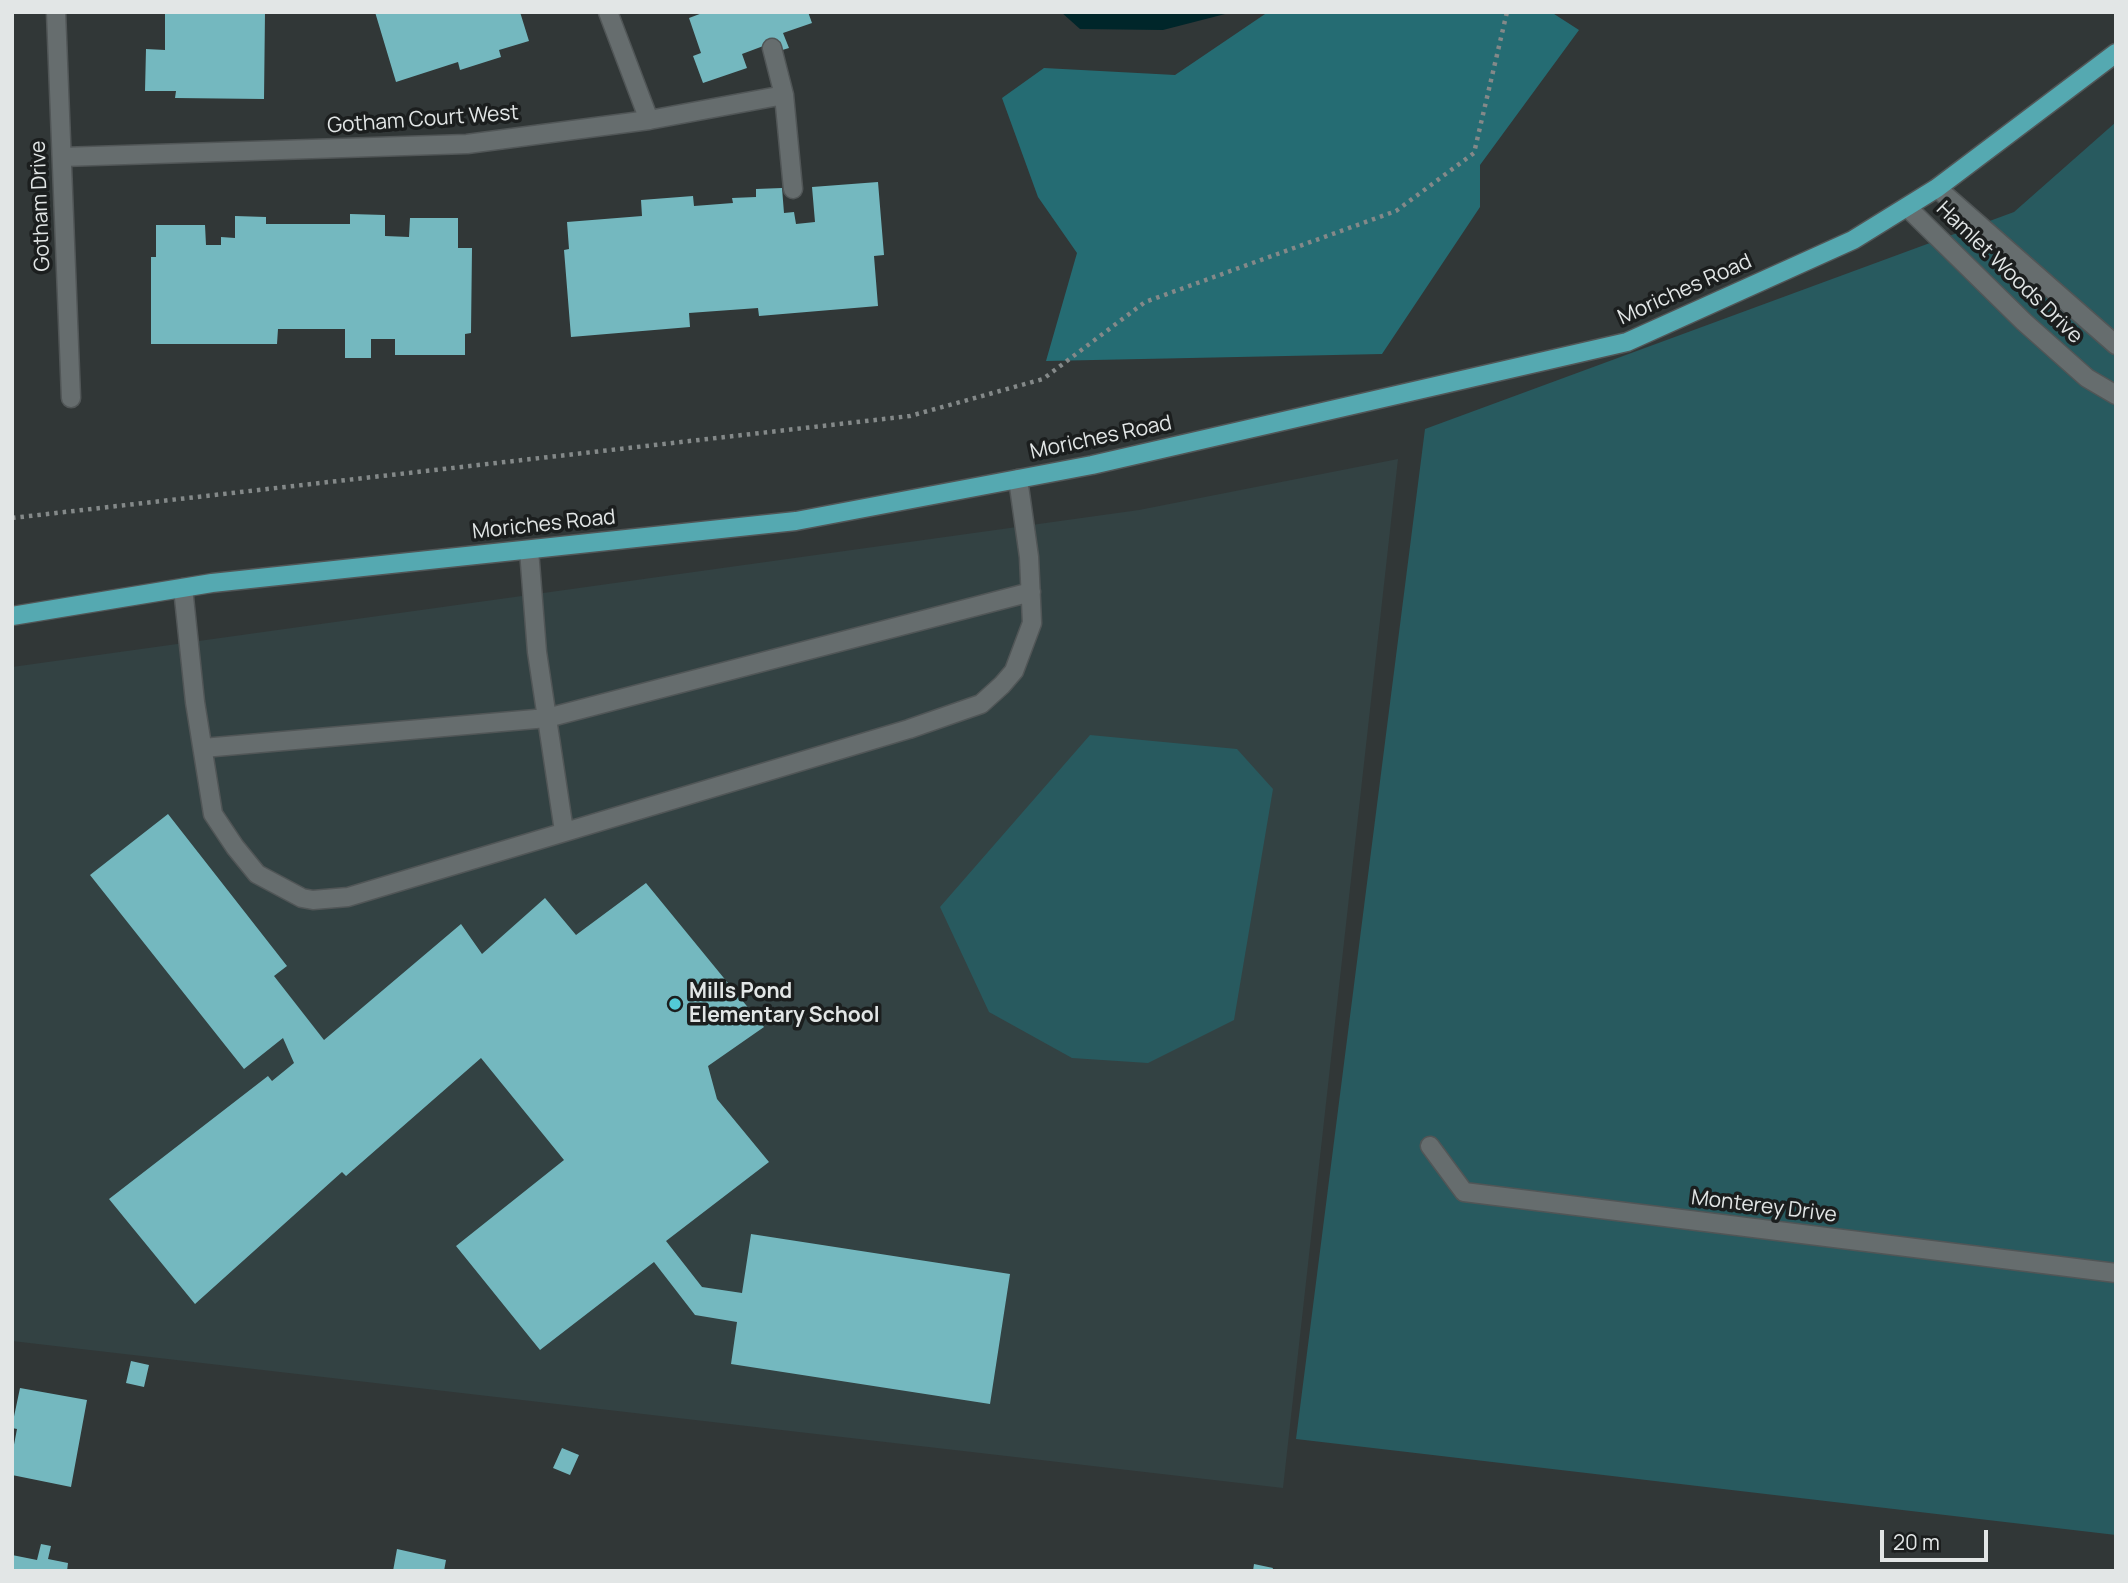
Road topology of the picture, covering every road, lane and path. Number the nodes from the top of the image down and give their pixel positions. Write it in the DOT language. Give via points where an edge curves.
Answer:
graph roads {
  1 [pos="57,12"];
  2 [pos="608,12"];
  3 [pos="1507,12"];
  4 [pos="772,48"];
  5 [pos="2116,53"];
  6 [pos="784,95"];
  7 [pos="649,120"];
  8 [pos="62,157"];
  9 [pos="1937,188"];
  10 [pos="793,189"];
  11 [pos="1907,207"];
  12 [pos="2116,345"];
  13 [pos="2116,395"];
  14 [pos="71,398"];
  15 [pos="1018,479"];
  16 [pos="12,517"];
  17 [pos="529,550"];
  18 [pos="183,588"];
  19 [pos="1031,592"];
  20 [pos="12,617"];
  21 [pos="547,718"];
  22 [pos="203,748"];
  23 [pos="564,831"];
  24 [pos="1430,1146"];
  25 [pos="2116,1273"];
  1 -- 8 [label="street, Gotham Drive"];
  2 -- 7 [label="street"];
  3 -- 16 [label="path" via="1474,153 1396,211 1145,302 1044,379 909,416"];
  4 -- 6 [label="street"];
  5 -- 9 [label="main road, Moriches Road"];
  6 -- 7 [label="street, Gotham Court West"];
  6 -- 10 [label="street"];
  7 -- 8 [label="street, Gotham Court West" via="467,144"];
  8 -- 14 [label="street, Gotham Drive"];
  9 -- 11 [label="main road, Moriches Road"];
  9 -- 12 [label="street, Hamlet Woods Drive"];
  11 -- 13 [label="street, Hamlet Woods Drive" via="2024,322 2087,378"];
  11 -- 15 [label="main road, Moriches Road" via="1853,240 1627,342"];
  15 -- 17 [label="main road, Moriches Road" via="796,521"];
  15 -- 19 [label="street"];
  17 -- 18 [label="main road, Moriches Road"];
  17 -- 21 [label="street"];
  18 -- 20 [label="main road, Moriches Road"];
  18 -- 22 [label="street"];
  19 -- 21 [label="street"];
  19 -- 23 [label="street" via="1032,624 1014,671 981,704"];
  21 -- 22 [label="street"];
  21 -- 23 [label="street"];
  22 -- 23 [label="street" via="213,814 220,825 257,874 302,898 348,897"];
  24 -- 25 [label="street, Monterey Drive" via="1464,1192"];
}
